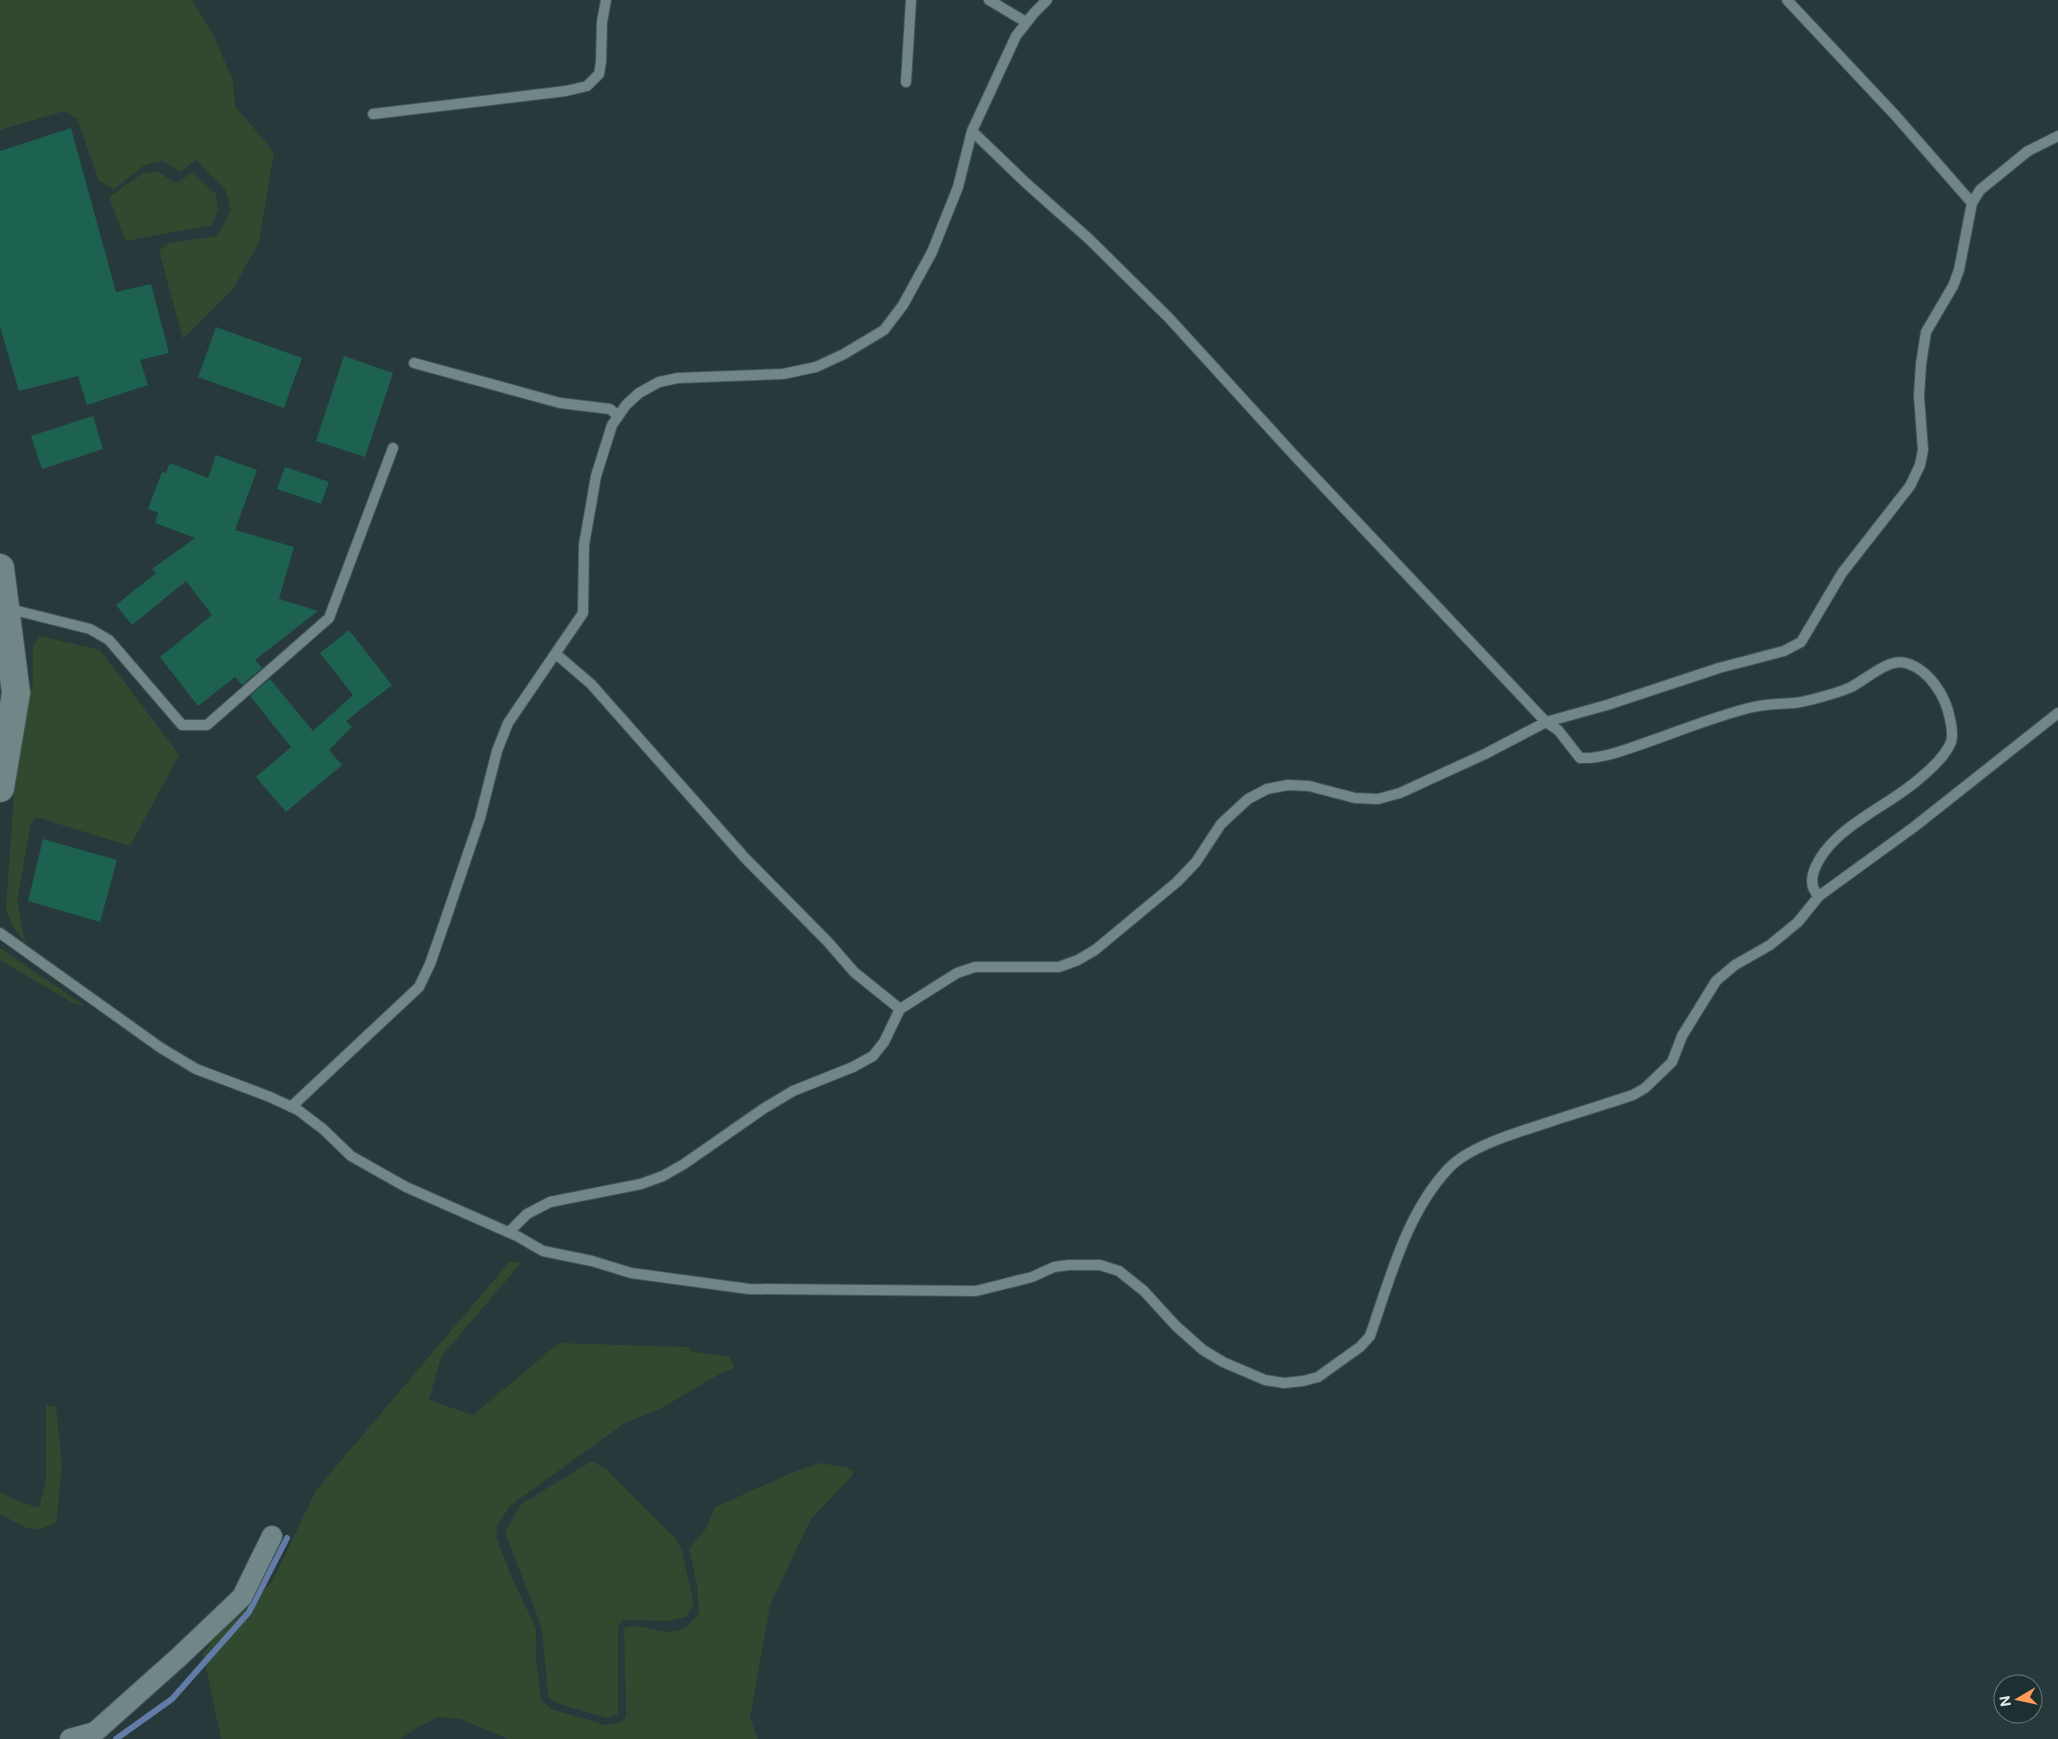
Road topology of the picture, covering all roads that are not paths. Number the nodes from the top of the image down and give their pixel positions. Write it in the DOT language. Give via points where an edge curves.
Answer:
graph roads {
  1 [pos="606,0"];
  2 [pos="911,0"];
  3 [pos="989,0"];
  4 [pos="1047,0"];
  5 [pos="1787,0"];
  6 [pos="1026,22"];
  7 [pos="906,82"];
  8 [pos="373,114"];
  9 [pos="972,131"];
  10 [pos="2058,136"];
  11 [pos="1972,203"];
  12 [pos="414,363"];
  13 [pos="618,416"];
  14 [pos="393,448"];
  15 [pos="0,568"];
  16 [pos="5,608"];
  17 [pos="556,654"];
  18 [pos="2058,713"];
  19 [pos="1546,722"];
  20 [pos="0,788"];
  21 [pos="1819,896"];
  22 [pos="0,934"];
  23 [pos="900,1009"];
  24 [pos="290,1106"];
  25 [pos="508,1232"];
  26 [pos="272,1536"];
  27 [pos="70,1739"];
  1 -- 8 [label="lane" via="599,74 587,86"];
  2 -- 7 [label="lane"];
  3 -- 6 [label="lane"];
  4 -- 6 [label="lane"];
  5 -- 11 [label="lane"];
  6 -- 9 [label="lane" via="1016,36"];
  9 -- 13 [label="lane" via="958,187 932,252 903,305 884,330 816,367 783,374 678,378 659,382 639,393"];
  9 -- 19 [label="lane" via="1169,318"];
  10 -- 11 [label="lane" via="2028,151 1980,190"];
  11 -- 19 [label="lane" via="1960,270 1926,332 1919,396 1924,450 1920,465 1910,486 1842,573 1801,642 1784,651"];
  12 -- 13 [label="lane" via="560,403 610,409"];
  13 -- 17 [label="lane" via="612,425 596,476 584,545 583,613"];
  14 -- 16 [label="lane" via="328,618 207,726 182,725 109,640 90,629"];
  15 -- 16 [label="main road"];
  16 -- 20 [label="main road" via="16,693"];
  17 -- 23 [label="lane" via="591,684 745,858 854,972"];
  17 -- 24 [label="lane" via="508,723 496,751 480,818 430,964 419,987"];
  18 -- 21 [label="lane" via="1914,827"];
  19 -- 21 [label="lane" via="1558,730 1580,758 1590,759 1748,708 1795,703 1849,688 1893,663 1906,663 1920,671 1938,688 1948,707 1951,741 1919,779 1836,839 1813,872 1813,888"];
  19 -- 23 [label="lane" via="1486,754 1400,793 1378,799 1356,798 1309,786 1267,789 1248,799 1221,824 1196,862 1177,882 1095,950 1059,967 975,967 957,973"];
  21 -- 25 [label="lane" via="1798,922 1770,945 1735,964 1716,981 1682,1036 1672,1062 1645,1088 1633,1095 1501,1138 1449,1167 1409,1227 1370,1336 1318,1377 1304,1381 1284,1383 1265,1380 1224,1362 1203,1350 1144,1291 1119,1271 1100,1265 1054,1267 1032,1277 976,1291 749,1289 632,1273 543,1251"];
  22 -- 24 [label="lane" via="161,1048 196,1069"];
  23 -- 25 [label="lane" via="884,1042 873,1056 793,1091 763,1108 663,1176 641,1184 550,1202 527,1214"];
  24 -- 25 [label="lane" via="323,1129 351,1156 406,1187"];
  26 -- 27 [label="street" via="242,1597 95,1732"];
}
